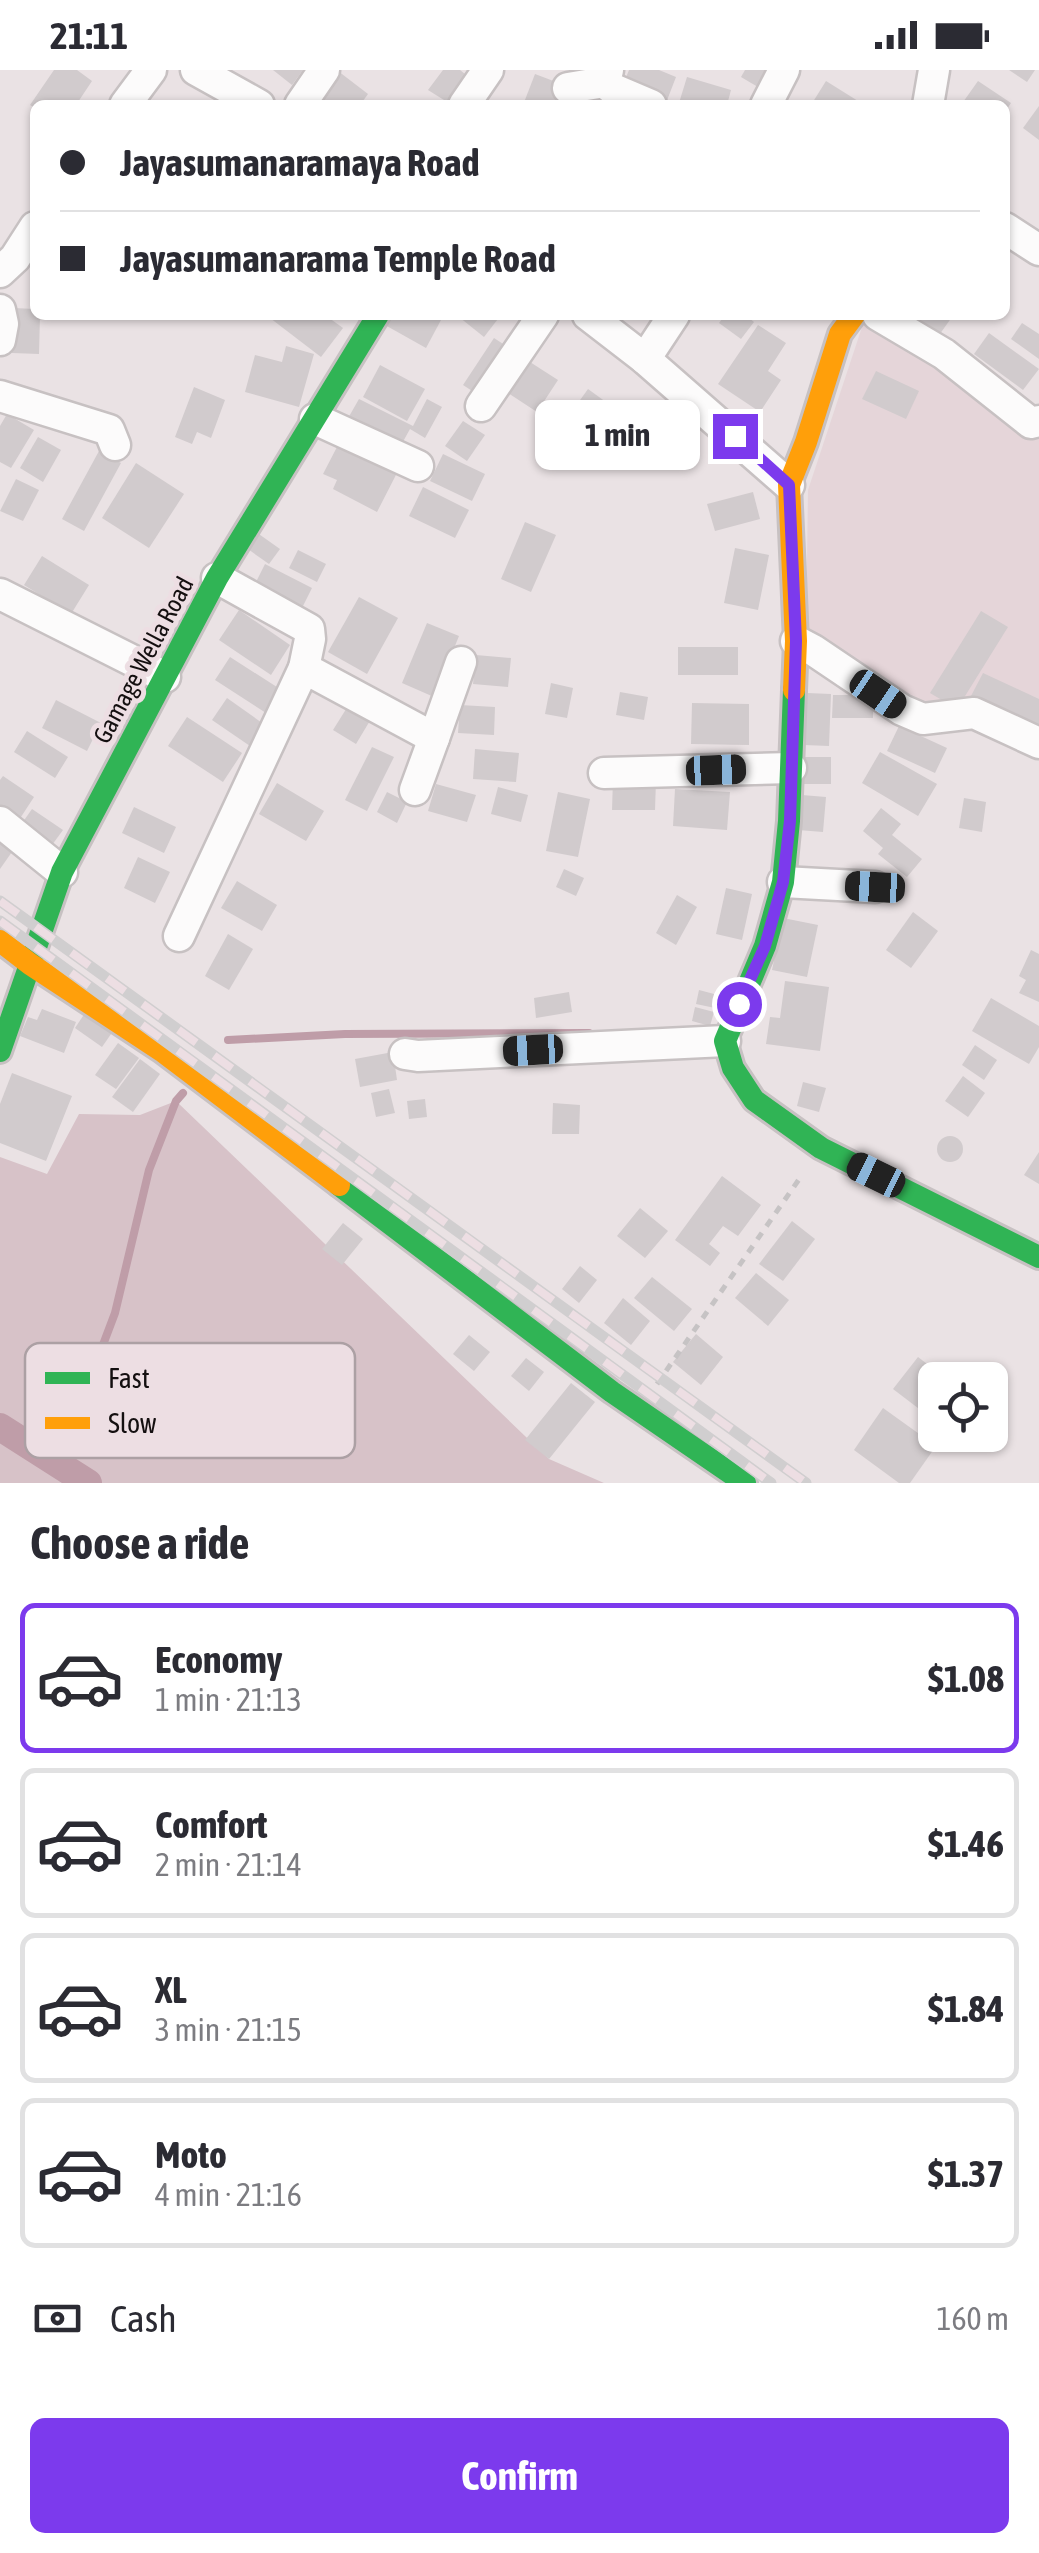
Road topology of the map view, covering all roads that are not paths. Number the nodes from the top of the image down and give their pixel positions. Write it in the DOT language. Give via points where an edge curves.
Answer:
graph roads {
  1 [pos="151,70"];
  2 [pos="196,70"];
  3 [pos="324,70"];
  4 [pos="488,70"];
  5 [pos="784,70"];
  6 [pos="934,70"];
  7 [pos="607,86"];
  8 [pos="568,88"];
  9 [pos="129,100"];
  10 [pos="250,100"];
  11 [pos="303,100"];
  12 [pos="467,100"];
  13 [pos="639,100"];
  14 [pos="769,100"];
  15 [pos="929,100"];
  16 [pos="1010,231"];
  17 [pos="30,235"];
  18 [pos="1039,250"];
  19 [pos="0,272"];
  20 [pos="0,310"];
  21 [pos="375,320"];
  22 [pos="540,320"];
  23 [pos="595,320"];
  24 [pos="671,320"];
  25 [pos="850,320"];
  26 [pos="886,320"];
  27 [pos="0,340"];
  28 [pos="646,359"];
  29 [pos="0,396"];
  30 [pos="481,406"];
  31 [pos="315,419"];
  32 [pos="1039,421"];
  33 [pos="115,445"];
  34 [pos="418,466"];
  35 [pos="789,485"];
  36 [pos="216,578"];
  37 [pos="0,594"];
  38 [pos="796,641"];
  39 [pos="462,662"];
  40 [pos="304,668"];
  41 [pos="165,677"];
  42 [pos="434,738"];
  43 [pos="1039,743"];
  44 [pos="791,768"];
  45 [pos="604,773"];
  46 [pos="415,790"];
  47 [pos="0,822"];
  48 [pos="62,872"];
  49 [pos="783,882"];
  50 [pos="875,887"];
  51 [pos="180,936"];
  52 [pos="0,941"];
  53 [pos="30,964"];
  54 [pos="725,1042"];
  55 [pos="0,1051"];
  56 [pos="405,1054"];
  57 [pos="1039,1258"];
  58 [pos="745,1483"];
  1 -- 9 [label="street"];
  2 -- 10 [label="street"];
  3 -- 11 [label="street"];
  4 -- 12 [label="street"];
  5 -- 14 [label="street"];
  6 -- 15 [label="street"];
  7 -- 8 [label="street"];
  7 -- 13 [label="street"];
  16 -- 18 [label="street"];
  17 -- 19 [label="street"];
  20 -- 27 [label="street"];
  21 -- 31 [label="street, Gamage Wella Road"];
  22 -- 30 [label="street"];
  23 -- 28 [label="street"];
  24 -- 28 [label="street"];
  25 -- 35 [label="street"];
  26 -- 32 [label="street" via="944,354 1031,423"];
  28 -- 35 [label="street"];
  29 -- 33 [label="street" via="109,430"];
  31 -- 34 [label="street"];
  31 -- 36 [label="street, Gamage Wella Road"];
  35 -- 38 [label="street"];
  36 -- 40 [label="street" via="309,629"];
  36 -- 41 [label="street, Gamage Wella Road"];
  37 -- 41 [label="street"];
  38 -- 43 [label="street" via="923,719 974,713"];
  38 -- 44 [label="street"];
  39 -- 42 [label="street"];
  40 -- 42 [label="street"];
  40 -- 51 [label="street"];
  41 -- 48 [label="street, Gamage Wella Road"];
  42 -- 46 [label="street"];
  44 -- 45 [label="street"];
  44 -- 49 [label="street"];
  47 -- 48 [label="street"];
  48 -- 53 [label="street, Gamage Wella Road"];
  49 -- 50 [label="street"];
  49 -- 54 [label="street"];
  52 -- 53 [label="street"];
  53 -- 55 [label="street, Gamage Wella Road"];
  53 -- 58 [label="street" via="162,1051 638,1410"];
  54 -- 56 [label="street"];
  54 -- 57 [label="street" via="754,1100 821,1148"];
}
